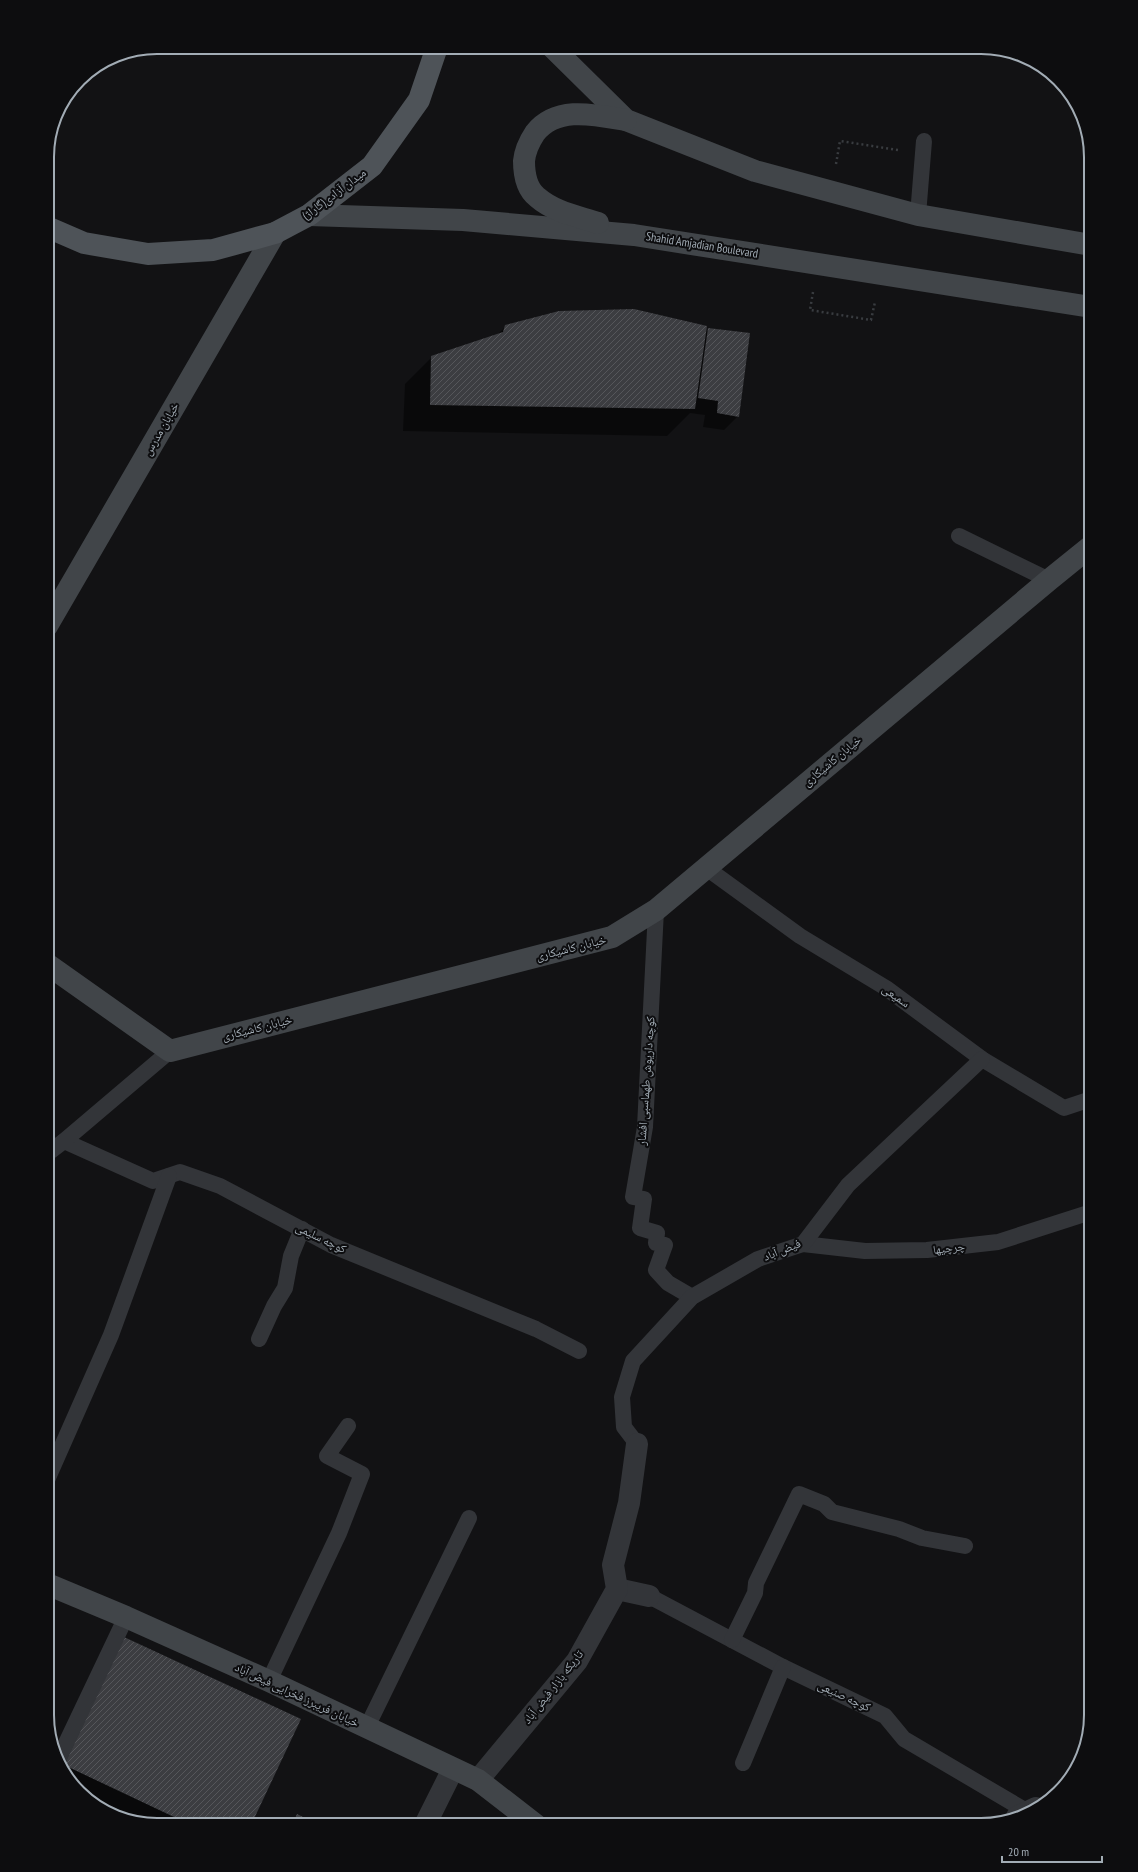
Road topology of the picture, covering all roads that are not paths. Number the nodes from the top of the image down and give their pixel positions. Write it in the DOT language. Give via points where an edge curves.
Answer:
graph roads {
  1 [pos="435,54"];
  2 [pos="559,54"];
  3 [pos="626,120"];
  4 [pos="924,141"];
  5 [pos="310,215"];
  6 [pos="918,215"];
  7 [pos="54,230"];
  8 [pos="275,232"];
  9 [pos="634,235"];
  10 [pos="1084,244"];
  11 [pos="1084,306"];
  12 [pos="959,536"];
  13 [pos="1084,552"];
  14 [pos="1049,580"];
  15 [pos="54,614"];
  16 [pos="705,867"];
  17 [pos="656,910"];
  18 [pos="54,969"];
  19 [pos="170,1051"];
  20 [pos="982,1059"];
  21 [pos="1084,1101"];
  22 [pos="64,1141"];
  23 [pos="54,1149"];
  24 [pos="169,1176"];
  25 [pos="1084,1214"];
  26 [pos="302,1229"];
  27 [pos="803,1244"];
  28 [pos="692,1297"];
  29 [pos="259,1339"];
  30 [pos="579,1351"];
  31 [pos="348,1426"];
  32 [pos="637,1444"];
  33 [pos="54,1464"];
  34 [pos="468,1518"];
  35 [pos="965,1546"];
  36 [pos="54,1587"];
  37 [pos="617,1589"];
  38 [pos="649,1596"];
  39 [pos="126,1617"];
  40 [pos="732,1640"];
  41 [pos="784,1668"];
  42 [pos="269,1681"];
  43 [pos="367,1727"];
  44 [pos="61,1753"];
  45 [pos="743,1763"];
  46 [pos="453,1769"];
  47 [pos="478,1780"];
  48 [pos="1022,1809"];
  49 [pos="428,1818"];
  50 [pos="527,1818"];
  1 -- 5 [label="main road, میدان آزادی(گاراژ)" via="419,100 372,166"];
  2 -- 3 [label="main road"];
  3 -- 6 [label="main road" via="755,171"];
  3 -- 9 [label="main road" via="580,114 550,120 531,139 527,147 524,168 526,181 536,196 551,208"];
  4 -- 6 [label="lane"];
  5 -- 8 [label="main road, میدان آزادی(گاراژ)"];
  5 -- 9 [label="main road, Shahid Amjadian Boulevard" via="463,220"];
  6 -- 10 [label="main road"];
  7 -- 8 [label="main road, میدان آزادی(گاراژ)" via="84,243 148,254 213,250"];
  8 -- 15 [label="main road, خیابان مدرس"];
  9 -- 11 [label="main road, Shahid Amjadian Boulevard"];
  12 -- 14 [label="lane"];
  13 -- 14 [label="main road, خیابان کاشیکاری"];
  14 -- 16 [label="main road, خیابان کاشیکاری"];
  16 -- 17 [label="main road, خیابان کاشیکاری"];
  16 -- 20 [label="lane, سمیعی" via="800,936 886,988"];
  17 -- 19 [label="main road, خیابان کاشیکاری" via="612,937"];
  17 -- 28 [label="lane, کوچه داریوش طهماسبی افشار" via="645,1126 633,1197 644,1199 640,1228 657,1233 656,1243 665,1245 656,1270 668,1284"];
  18 -- 19 [label="main road"];
  19 -- 22 [label="lane"];
  20 -- 21 [label="lane, سمیعی" via="1064,1108"];
  20 -- 27 [label="lane, فیض آباد" via="848,1184"];
  22 -- 23 [label="lane"];
  22 -- 24 [label="lane, کوچه سلیمی" via="153,1181"];
  24 -- 26 [label="lane, کوچه سلیمی" via="180,1172 220,1186"];
  24 -- 33 [label="lane" via="111,1335"];
  25 -- 27 [label="lane, چرچیها" via="998,1242 926,1250 865,1251"];
  26 -- 29 [label="lane" via="291,1256 285,1288"];
  26 -- 30 [label="lane, کوچه سلیمی" via="332,1245 536,1329"];
  27 -- 28 [label="lane, فیض آباد" via="758,1259"];
  28 -- 32 [label="lane, فیض آباد" via="633,1361 622,1397 624,1427"];
  31 -- 42 [label="lane" via="327,1456 362,1474 339,1533"];
  32 -- 37 [label="street" via="629,1503 613,1565"];
  34 -- 43 [label="lane"];
  35 -- 40 [label="lane" via="922,1538 900,1529 832,1512 824,1504 799,1494"];
  36 -- 39 [label="main road, خیابان فریبرز فخرایی فیض آباد"];
  37 -- 38 [label="street"];
  37 -- 47 [label="street, تاریکه بازار فیض آباد" via="577,1661"];
  38 -- 40 [label="lane, کوچه صنیعی"];
  39 -- 42 [label="main road, خیابان فریبرز فخرایی فیض آباد"];
  39 -- 44 [label="lane"];
  40 -- 41 [label="lane, کوچه صنیعی"];
  41 -- 45 [label="lane"];
  41 -- 48 [label="lane, کوچه صنیعی" via="885,1716 904,1739"];
  42 -- 43 [label="main road, خیابان فریبرز فخرایی فیض آباد"];
  43 -- 46 [label="main road, خیابان فریبرز فخرایی فیض آباد"];
  46 -- 47 [label="main road, خیابان فریبرز فخرایی فیض آباد"];
  46 -- 49 [label="street"];
  47 -- 50 [label="main road, خیابان فریبرز فخرایی فیض آباد"];
}
